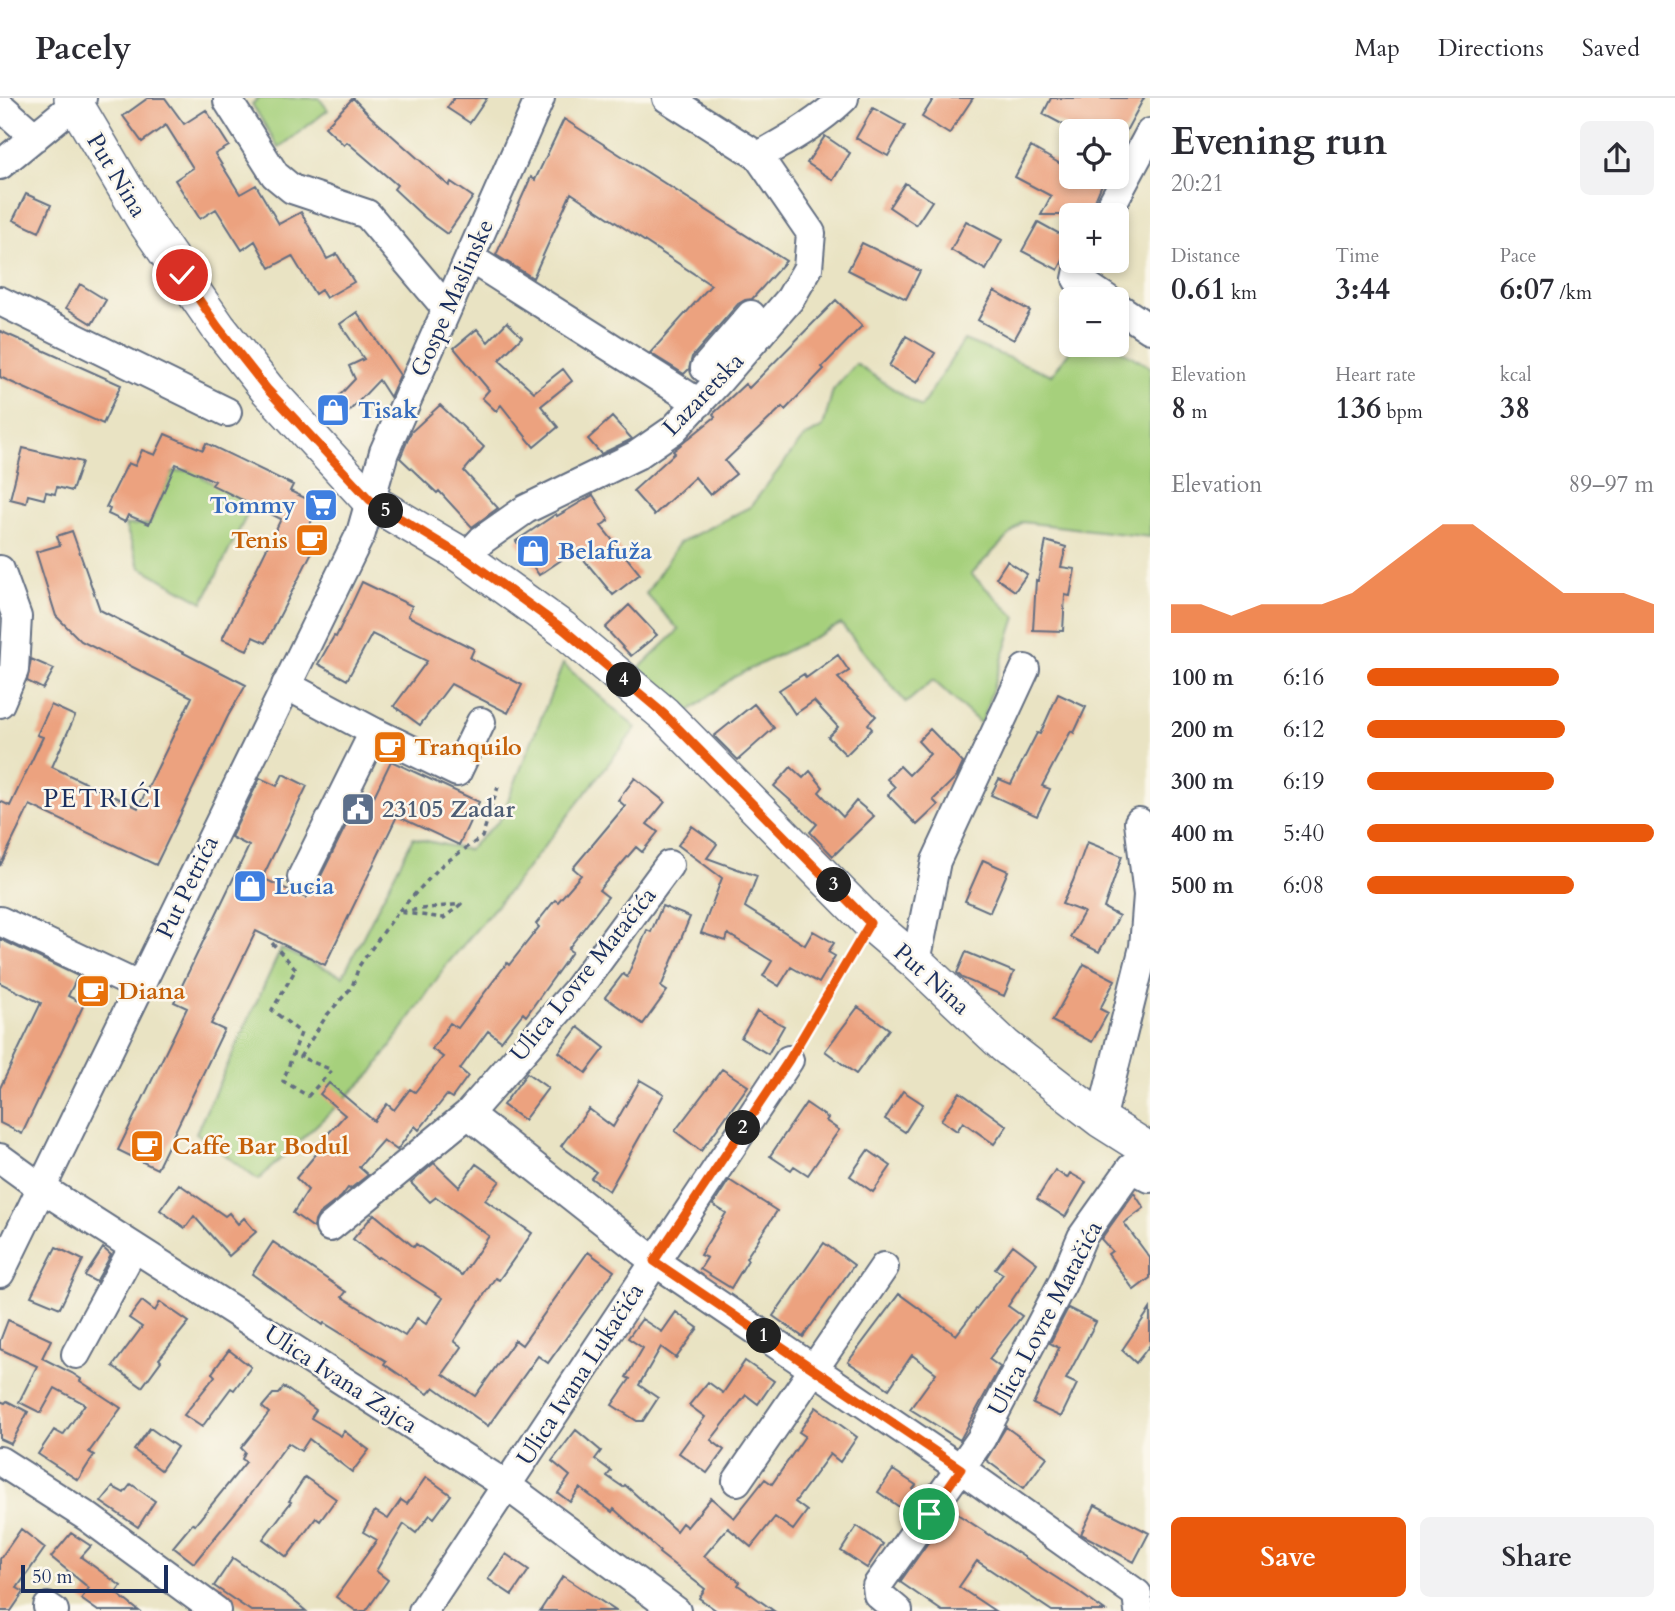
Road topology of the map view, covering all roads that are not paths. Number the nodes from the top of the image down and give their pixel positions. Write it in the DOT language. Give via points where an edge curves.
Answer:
graph roads {
  1 [pos="540,98"];
  2 [pos="667,98"];
  3 [pos="844,98"];
  4 [pos="77,100"];
  5 [pos="228,101"];
  6 [pos="0,106"];
  7 [pos="1150,132"];
  8 [pos="36,136"];
  9 [pos="758,156"];
  10 [pos="0,164"];
  11 [pos="1112,203"];
  12 [pos="470,258"];
  13 [pos="1078,273"];
  14 [pos="1089,287"];
  15 [pos="0,301"];
  16 [pos="447,309"];
  17 [pos="751,315"];
  18 [pos="1129,315"];
  19 [pos="1150,329"];
  20 [pos="691,398"];
  21 [pos="227,412"];
  22 [pos="370,500"];
  23 [pos="465,558"];
  24 [pos="0,570"];
  25 [pos="1025,669"];
  26 [pos="286,685"];
  27 [pos="0,703"];
  28 [pos="481,722"];
  29 [pos="374,732"];
  30 [pos="1139,822"];
  31 [pos="669,865"];
  32 [pos="302,877"];
  33 [pos="0,921"];
  34 [pos="916,962"];
  35 [pos="138,986"];
  36 [pos="789,1060"];
  37 [pos="468,1114"];
  38 [pos="1101,1120"];
  39 [pos="0,1158"];
  40 [pos="1144,1166"];
  41 [pos="40,1187"];
  42 [pos="330,1227"];
  43 [pos="134,1247"];
  44 [pos="654,1261"];
  45 [pos="884,1267"];
  46 [pos="0,1273"];
  47 [pos="76,1354"];
  48 [pos="814,1370"];
  49 [pos="0,1461"];
  50 [pos="961,1469"];
  51 [pos="737,1481"];
  52 [pos="506,1485"];
  53 [pos="216,1611"];
  54 [pos="423,1611"];
  55 [pos="676,1611"];
  56 [pos="898,1611"];
  57 [pos="1139,1611"];
  1 -- 12 [label="street, Gospe Maslinske"];
  2 -- 9 [label="street"];
  3 -- 9 [label="street"];
  4 -- 8 [label="street"];
  4 -- 22 [label="main road, Put Nina" via="146,223 218,327 267,389"];
  5 -- 16 [label="street" via="275,175 292,189 367,215"];
  6 -- 8 [label="street"];
  7 -- 11 [label="street"];
  8 -- 10 [label="street"];
  9 -- 20 [label="street, Lazaretska" via="811,233 808,268 765,330"];
  12 -- 16 [label="street, Gospe Maslinske"];
  12 -- 20 [label="street"];
  13 -- 14 [label="street" via="1077,279"];
  15 -- 21 [label="street"];
  16 -- 22 [label="street, Gospe Maslinske" via="384,452"];
  17 -- 20 [label="street"];
  18 -- 19 [label="street"];
  20 -- 23 [label="street, Lazaretska" via="673,430 637,455 526,509"];
  22 -- 23 [label="main road, Put Nina"];
  22 -- 26 [label="street, Put Petrića" via="361,533"];
  23 -- 34 [label="main road, Put Nina" via="563,629 664,714 870,923"];
  24 -- 27 [label="street" via="17,617 14,670"];
  25 -- 34 [label="street" via="936,861"];
  26 -- 29 [label="street"];
  26 -- 35 [label="street, Put Petrića"];
  28 -- 29 [label="street" via="457,772"];
  29 -- 32 [label="street"];
  30 -- 38 [label="street" via="1148,895 1144,947"];
  31 -- 37 [label="street, Ulica Lovre Matačića" via="576,991"];
  33 -- 35 [label="street"];
  34 -- 38 [label="main road, Put Nina" via="1005,1046"];
  35 -- 41 [label="street, Put Petrića"];
  36 -- 44 [label="street, Ulica Ivana Lukačića"];
  37 -- 42 [label="street, Ulica Lovre Matačića"];
  37 -- 44 [label="street"];
  38 -- 40 [label="main road, Put Nina"];
  39 -- 41 [label="street, Ulica Ivana Zajca"];
  40 -- 50 [label="street, Ulica Lovre Matačića" via="1082,1237 1015,1378"];
  41 -- 43 [label="street, Ulica Ivana Zajca"];
  41 -- 46 [label="street, Put Petrića"];
  43 -- 47 [label="street"];
  43 -- 52 [label="street, Ulica Ivana Zajca"];
  44 -- 48 [label="street"];
  44 -- 52 [label="street, Ulica Ivana Lukačića"];
  45 -- 48 [label="street"];
  48 -- 50 [label="street"];
  48 -- 51 [label="street"];
  49 -- 53 [label="street" via="89,1518"];
  50 -- 56 [label="street, Ulica Lovre Matačića" via="877,1586 878,1594"];
  50 -- 57 [label="street" via="1136,1594"];
  52 -- 54 [label="street, Ulica Ivana Lukačića"];
  52 -- 55 [label="street, Ulica Ivana Zajca"];
}
